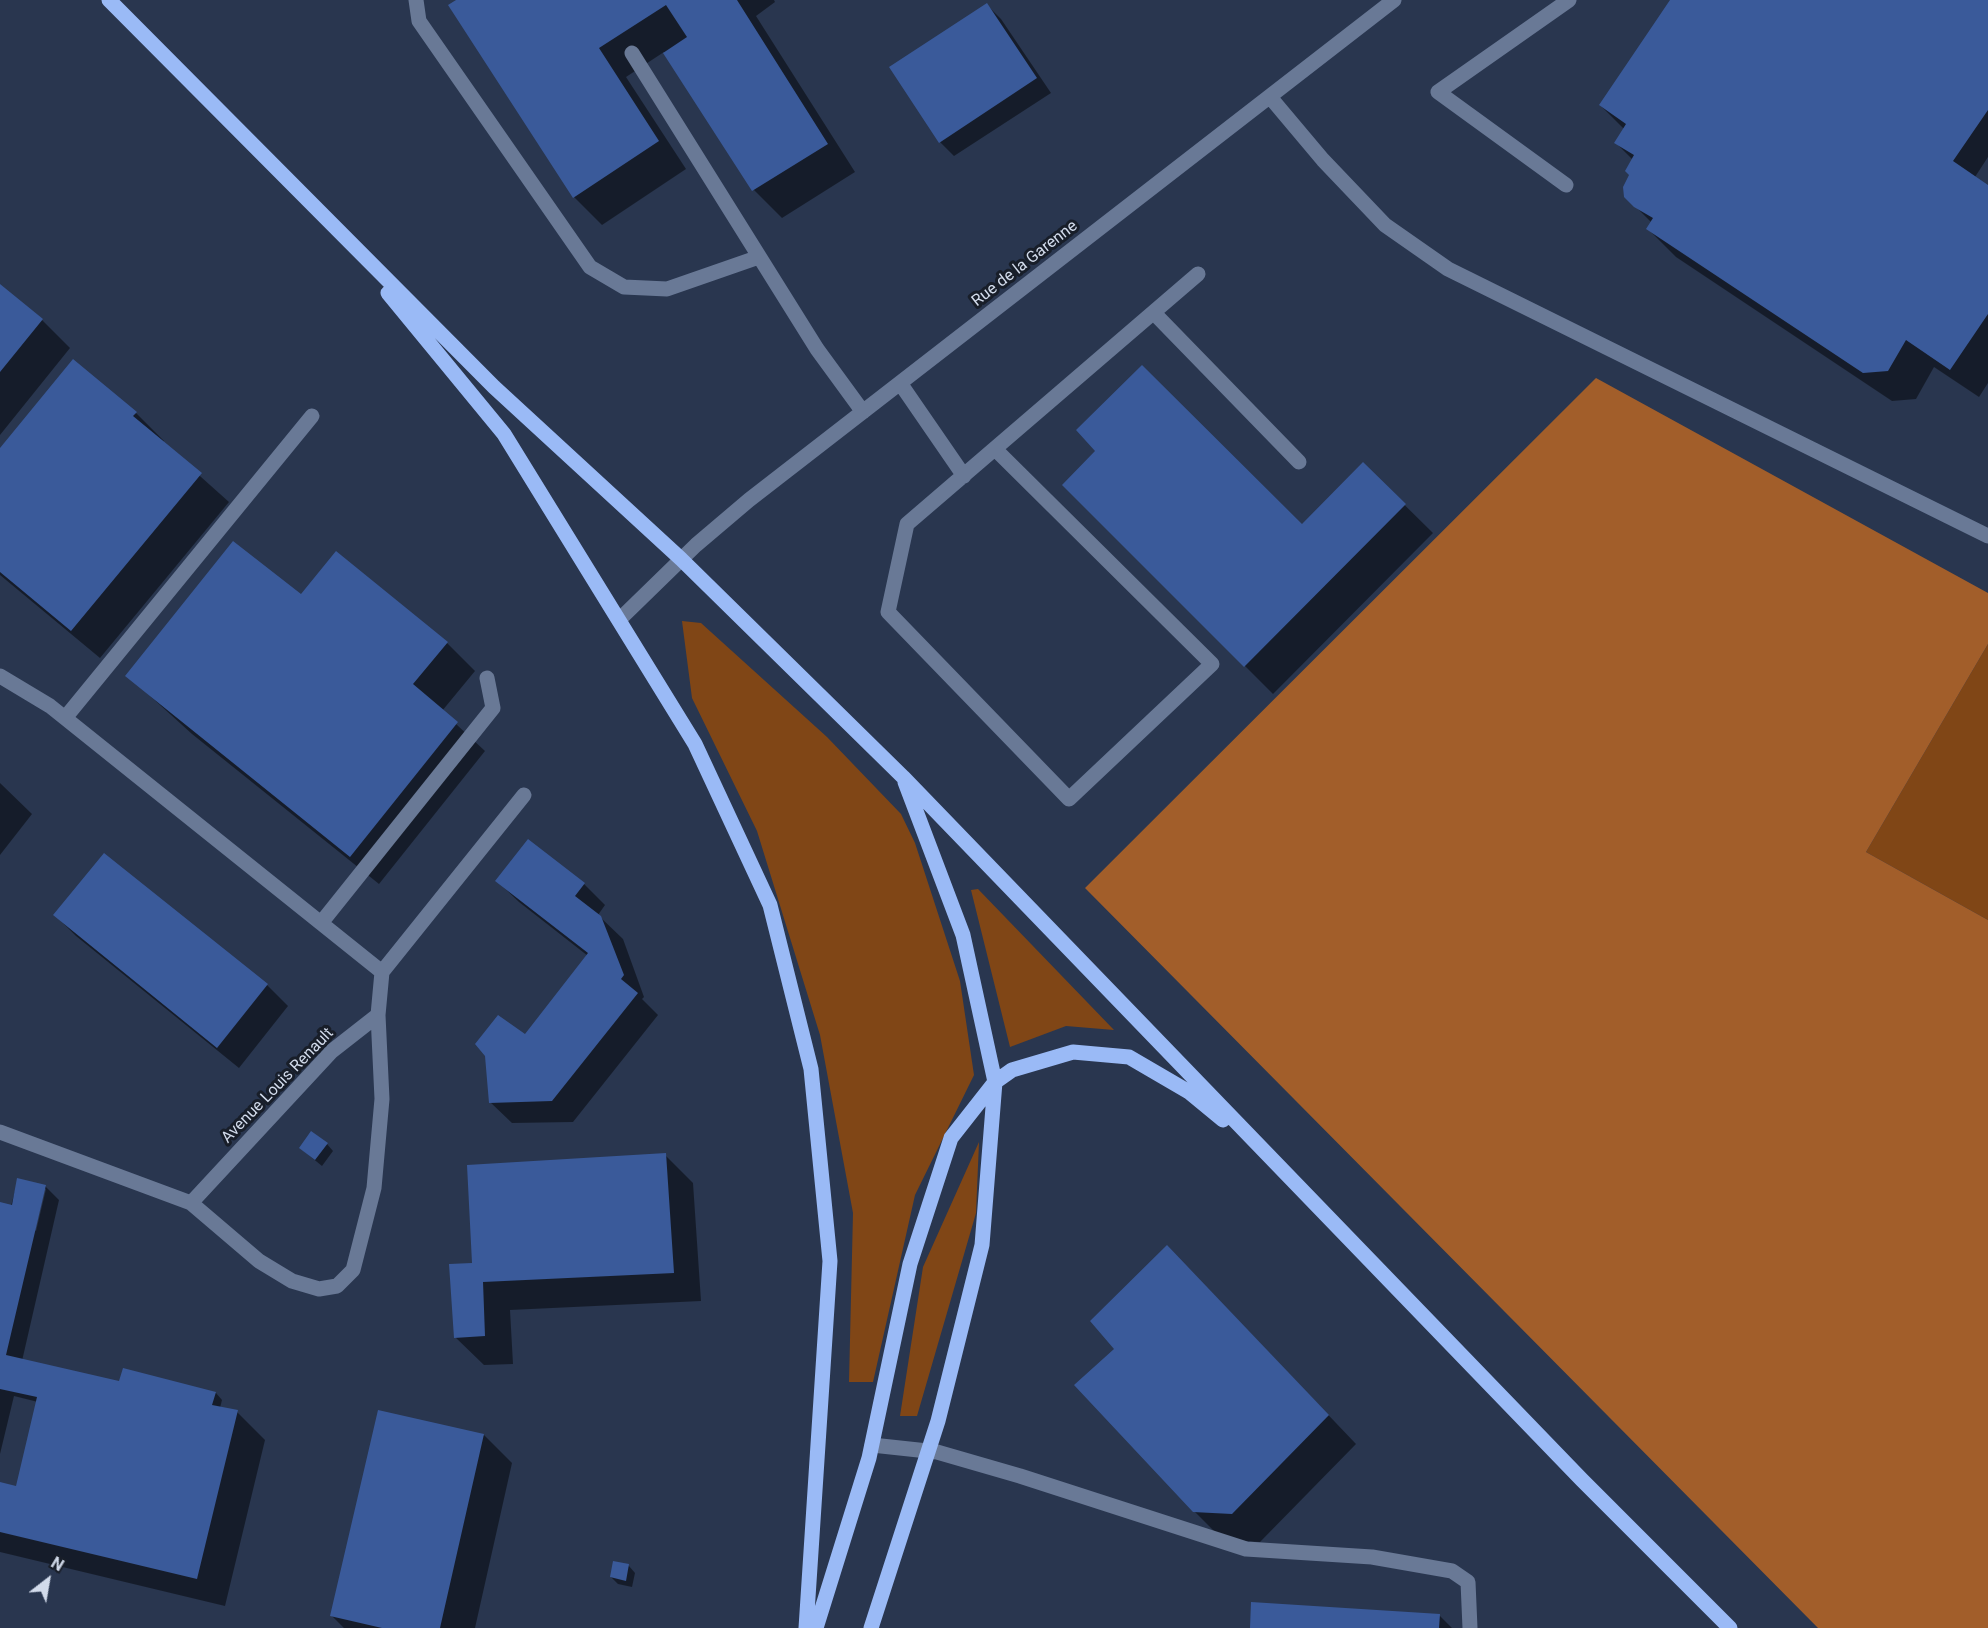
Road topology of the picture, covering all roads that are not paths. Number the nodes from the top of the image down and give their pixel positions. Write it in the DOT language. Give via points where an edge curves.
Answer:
graph roads {
  1 [pos="109,0"];
  2 [pos="416,0"];
  3 [pos="1394,0"];
  4 [pos="1569,0"];
  5 [pos="632,53"];
  6 [pos="1270,97"];
  7 [pos="1566,185"];
  8 [pos="326,219"];
  9 [pos="759,257"];
  10 [pos="1198,274"];
  11 [pos="1154,313"];
  12 [pos="900,383"];
  13 [pos="863,412"];
  14 [pos="312,416"];
  15 [pos="995,449"];
  16 [pos="1299,462"];
  17 [pos="964,476"];
  18 [pos="1988,536"];
  19 [pos="681,559"];
  20 [pos="620,619"];
  21 [pos="0,676"];
  22 [pos="487,678"];
  23 [pos="65,718"];
  24 [pos="903,777"];
  25 [pos="524,795"];
  26 [pos="321,923"];
  27 [pos="382,972"];
  28 [pos="378,1015"];
  29 [pos="995,1082"];
  30 [pos="0,1132"];
  31 [pos="1285,1172"];
  32 [pos="191,1203"];
  33 [pos="872,1445"];
  34 [pos="929,1450"];
  35 [pos="806,1628"];
  36 [pos="816,1628"];
  37 [pos="871,1628"];
  38 [pos="1470,1628"];
  39 [pos="1730,1628"];
  1 -- 8 [label="main road"];
  2 -- 9 [label="street" via="419,21 590,267 624,287 667,289"];
  3 -- 6 [label="street, Rue de la Garenne"];
  4 -- 7 [label="street" via="1438,92"];
  5 -- 9 [label="street"];
  6 -- 12 [label="street, Rue de la Garenne"];
  6 -- 18 [label="street" via="1385,225 1448,269"];
  8 -- 19 [label="main road" via="494,387"];
  8 -- 20 [label="main road" via="504,434"];
  9 -- 13 [label="street" via="817,349"];
  10 -- 11 [label="street"];
  11 -- 15 [label="street"];
  11 -- 16 [label="street"];
  12 -- 13 [label="street, Rue de la Garenne"];
  12 -- 17 [label="street"];
  13 -- 19 [label="street, Rue de la Garenne" via="749,500"];
  14 -- 23 [label="street"];
  15 -- 17 [label="street"];
  15 -- 17 [label="street" via="1212,664 1069,799 888,612 907,524"];
  19 -- 20 [label="street, Rue de la Garenne"];
  19 -- 24 [label="main road"];
  20 -- 35 [label="main road" via="695,744 770,905 811,1069 830,1261"];
  21 -- 23 [label="street"];
  22 -- 26 [label="street" via="493,708"];
  23 -- 26 [label="street"];
  24 -- 29 [label="main road" via="963,935"];
  24 -- 31 [label="main road"];
  25 -- 27 [label="street"];
  26 -- 27 [label="street"];
  27 -- 28 [label="street"];
  28 -- 32 [label="street, Avenue Louis Renault" via="332,1051"];
  28 -- 32 [label="street" via="382,1099 374,1188 353,1270 337,1286 319,1289 292,1281 259,1261"];
  29 -- 31 [label="main road" via="1012,1070 1073,1052 1129,1057 1190,1092"];
  29 -- 33 [label="main road" via="951,1138 910,1264"];
  29 -- 34 [label="main road" via="982,1245"];
  30 -- 32 [label="street"];
  31 -- 39 [label="main road"];
  33 -- 34 [label="street"];
  33 -- 36 [label="main road"];
  34 -- 37 [label="main road"];
  34 -- 38 [label="street" via="1246,1549 1372,1557 1452,1571 1468,1582"];
}
